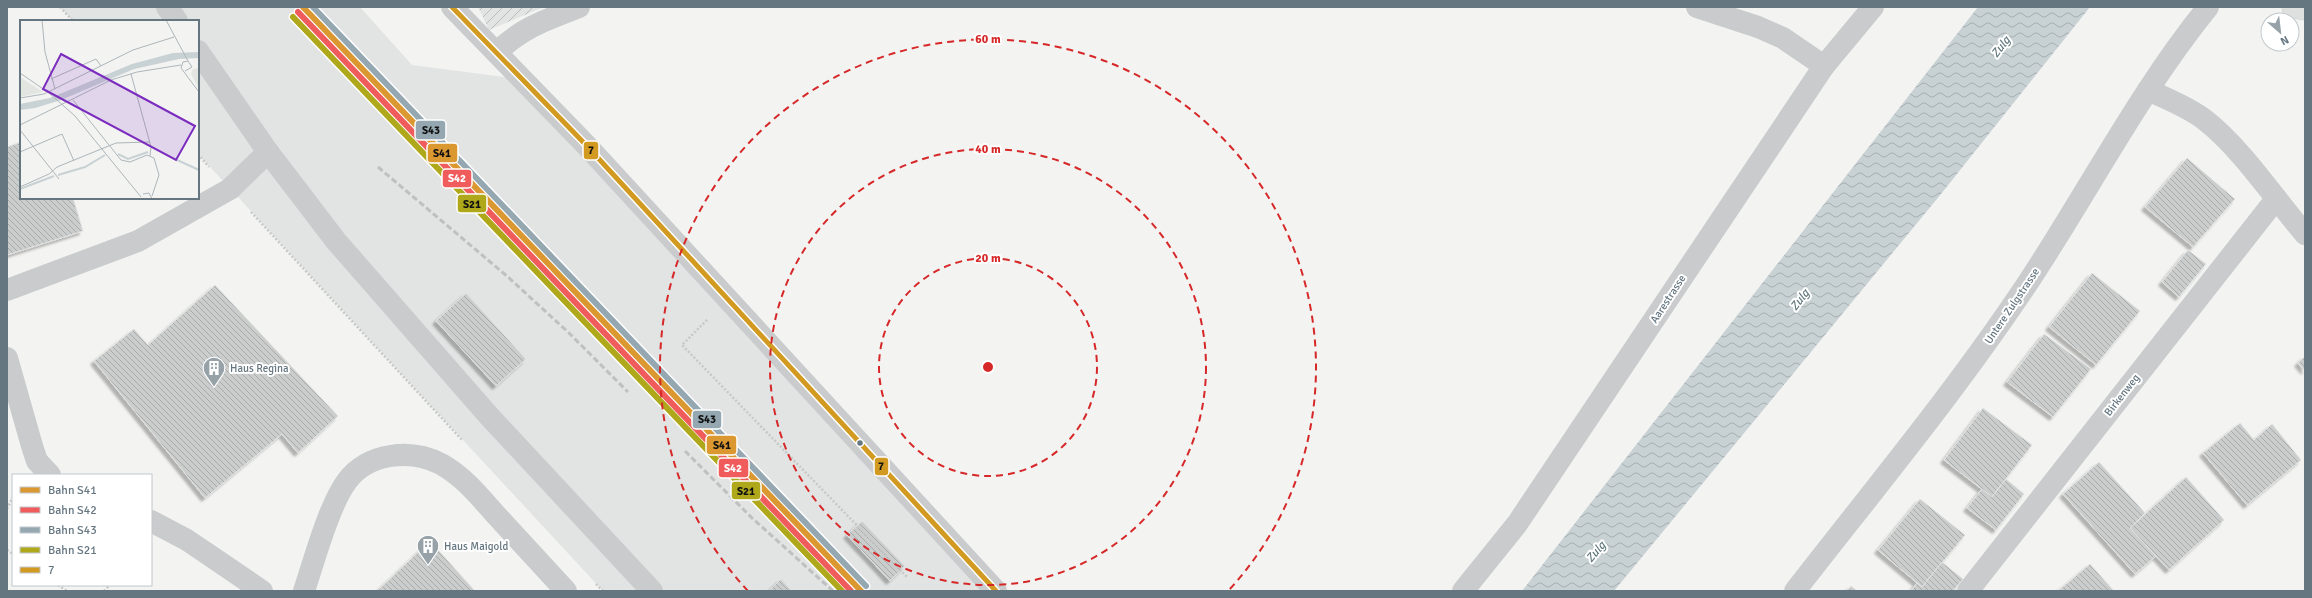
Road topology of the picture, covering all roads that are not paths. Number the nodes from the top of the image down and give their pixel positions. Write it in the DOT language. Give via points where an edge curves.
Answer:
graph roads {
  1 [pos="167,7"];
  2 [pos="452,7"];
  3 [pos="579,7"];
  4 [pos="1697,7"];
  5 [pos="1873,7"];
  6 [pos="2208,7"];
  7 [pos="2293,7"];
  8 [pos="2305,9"];
  9 [pos="176,20"];
  10 [pos="199,52"];
  11 [pos="497,52"];
  12 [pos="1824,66"];
  13 [pos="2148,90"];
  14 [pos="268,152"];
  15 [pos="2276,199"];
  16 [pos="2305,234"];
  17 [pos="7,290"];
  18 [pos="7,358"];
  19 [pos="49,474"];
  20 [pos="152,521"];
  21 [pos="262,591"];
  22 [pos="304,591"];
  23 [pos="566,591"];
  24 [pos="652,591"];
  25 [pos="996,591"];
  26 [pos="1464,591"];
  27 [pos="1795,591"];
  28 [pos="1968,591"];
  1 -- 9 [label="street"];
  2 -- 11 [label="street"];
  3 -- 11 [label="street" via="526,28"];
  4 -- 12 [label="street" via="1783,38"];
  5 -- 12 [label="street, Aarestrasse"];
  6 -- 13 [label="street, Untere Zulgstrasse"];
  7 -- 8 [label="highway"];
  10 -- 14 [label="street"];
  11 -- 25 [label="street"];
  12 -- 26 [label="street, Aarestrasse" via="1548,480"];
  13 -- 15 [label="street" via="2204,120 2234,148"];
  13 -- 27 [label="street, Untere Zulgstrasse" via="1986,345"];
  14 -- 17 [label="street" via="230,189 138,241"];
  14 -- 24 [label="street" via="336,241 489,416"];
  15 -- 16 [label="street"];
  15 -- 28 [label="street, Birkenweg"];
  18 -- 19 [label="street" via="37,461"];
  20 -- 21 [label="street" via="181,536"];
  22 -- 23 [label="street" via="335,502 347,481 362,466 388,455 416,456 440,463 462,478"];
}
